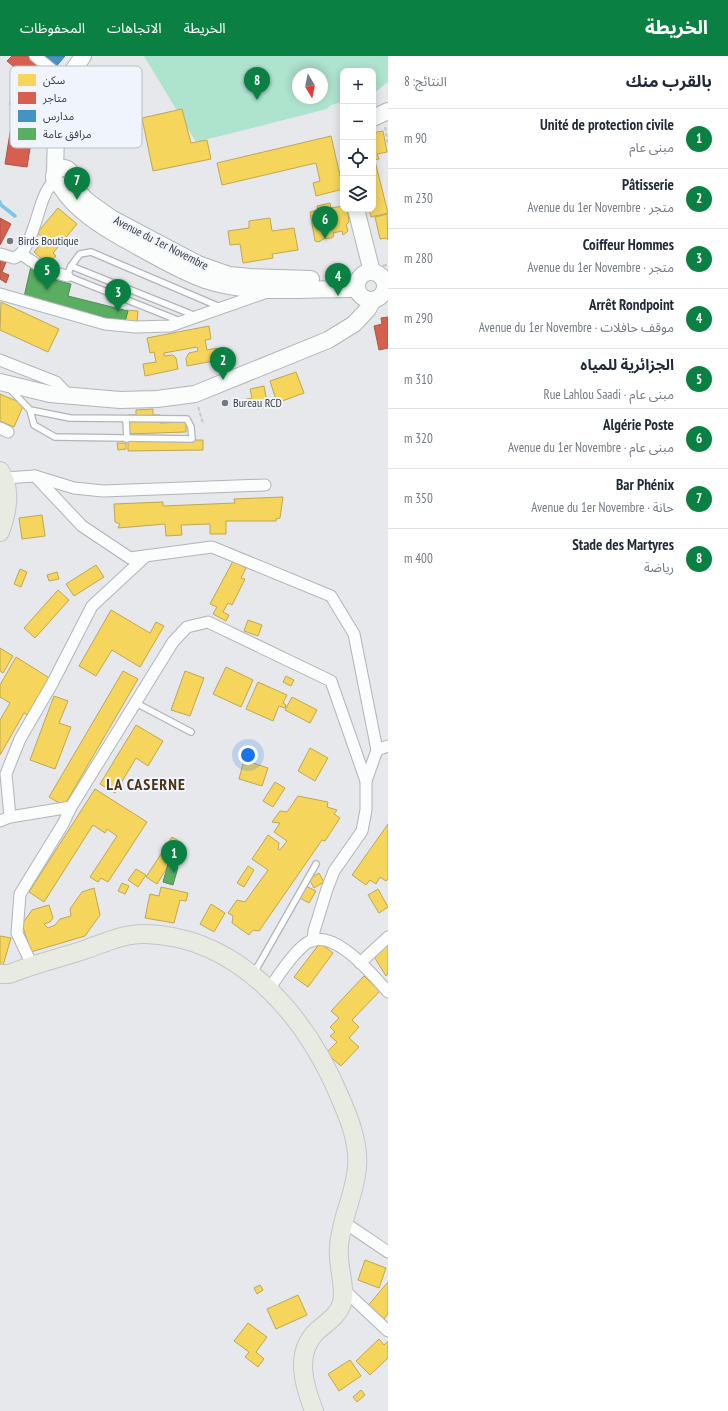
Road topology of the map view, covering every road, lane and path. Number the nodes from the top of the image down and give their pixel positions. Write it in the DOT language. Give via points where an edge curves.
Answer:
graph roads {
  1 [pos="35,56"];
  2 [pos="83,56"];
  3 [pos="47,66"];
  4 [pos="76,66"];
  5 [pos="381,114"];
  6 [pos="388,145"];
  7 [pos="59,148"];
  8 [pos="61,180"];
  9 [pos="356,212"];
  10 [pos="0,254"];
  11 [pos="21,254"];
  12 [pos="69,271"];
  13 [pos="363,280"];
  14 [pos="272,290"];
  15 [pos="0,294"];
  16 [pos="373,300"];
  17 [pos="222,308"];
  18 [pos="198,317"];
  19 [pos="182,322"];
  20 [pos="0,360"];
  21 [pos="2,383"];
  22 [pos="195,394"];
  23 [pos="68,395"];
  24 [pos="30,410"];
  25 [pos="126,420"];
  26 [pos="203,423"];
  27 [pos="127,439"];
  28 [pos="3,475"];
  29 [pos="35,476"];
  30 [pos="265,485"];
  31 [pos="2,527"];
  32 [pos="146,556"];
  33 [pos="136,703"];
  34 [pos="191,732"];
  35 [pos="388,746"];
  36 [pos="377,750"];
  37 [pos="366,781"];
  38 [pos="71,807"];
  39 [pos="5,819"];
  40 [pos="316,864"];
  41 [pos="388,937"];
  42 [pos="313,941"];
  43 [pos="360,963"];
  44 [pos="32,965"];
  45 [pos="0,974"];
  46 [pos="253,975"];
  47 [pos="269,989"];
  48 [pos="388,992"];
  49 [pos="345,1223"];
  50 [pos="388,1252"];
  51 [pos="342,1288"];
  52 [pos="388,1331"];
  53 [pos="314,1411"];
  1 -- 3 [label="street"];
  2 -- 4 [label="street, Avenue du 1er Novembre"];
  5 -- 6 [label="path"];
  7 -- 8 [label="street, Avenue du 1er Novembre"];
  8 -- 11 [label="street" via="43,198"];
  8 -- 13 [label="street, Avenue du 1er Novembre" via="111,218 210,269 250,277"];
  8 -- 14 [label="street, Avenue du 1er Novembre" via="76,206 109,230 186,271 226,285"];
  9 -- 13 [label="street"];
  10 -- 11 [label="street" via="9,258"];
  11 -- 12 [label="street" via="45,270"];
  12 -- 17 [label="lane" via="80,254 91,252"];
  12 -- 18 [label="lane"];
  12 -- 19 [label="lane"];
  13 -- 14 [label="street, Avenue du 1er Novembre"];
  13 -- 16 [label="street" via="364,299"];
  13 -- 16 [label="street" via="380,275 385,283 384,292 378,299"];
  14 -- 17 [label="street"];
  15 -- 19 [label="street" via="105,324 136,327 170,326"];
  16 -- 22 [label="street" via="354,324 328,340"];
  17 -- 18 [label="street"];
  18 -- 19 [label="street"];
  20 -- 23 [label="street" via="56,382"];
  21 -- 23 [label="street" via="50,394"];
  21 -- 24 [label="lane"];
  22 -- 23 [label="street" via="120,400"];
  22 -- 26 [label="path"];
  24 -- 25 [label="lane" via="70,418"];
  24 -- 27 [label="lane" via="34,425 55,437"];
  25 -- 27 [label="lane"];
  25 -- 27 [label="lane" via="186,418 191,427 192,439"];
  28 -- 29 [label="street"];
  28 -- 31 [label="main road" via="8,500"];
  29 -- 30 [label="street" via="74,488 103,491"];
  29 -- 32 [label="street" via="82,526 130,558"];
  32 -- 36 [label="street" via="212,547 331,596 354,634"];
  32 -- 39 [label="street" via="92,606 20,739 6,774"];
  33 -- 34 [label="lane"];
  33 -- 37 [label="street" via="173,642 187,627 208,622 331,681"];
  33 -- 38 [label="street"];
  35 -- 36 [label="street"];
  36 -- 37 [label="street"];
  37 -- 42 [label="street" via="366,810 362,831 334,871"];
  38 -- 39 [label="street"];
  38 -- 44 [label="street" via="20,894 17,933"];
  40 -- 46 [label="lane"];
  41 -- 43 [label="street"];
  42 -- 43 [label="street" via="318,938 335,942"];
  42 -- 47 [label="street" via="304,944"];
  43 -- 48 [label="street"];
  44 -- 45 [label="main road" via="9,974"];
  44 -- 46 [label="main road" via="115,939 144,934 171,936 198,943"];
  46 -- 47 [label="main road"];
  47 -- 49 [label="main road" via="297,1019 330,1073 348,1117 355,1142 357,1165 356,1180"];
  49 -- 50 [label="street"];
  49 -- 51 [label="main road" via="338,1248"];
  51 -- 52 [label="street"];
  51 -- 53 [label="main road" via="341,1304 337,1313 308,1341 304,1350 302,1364"];
}
